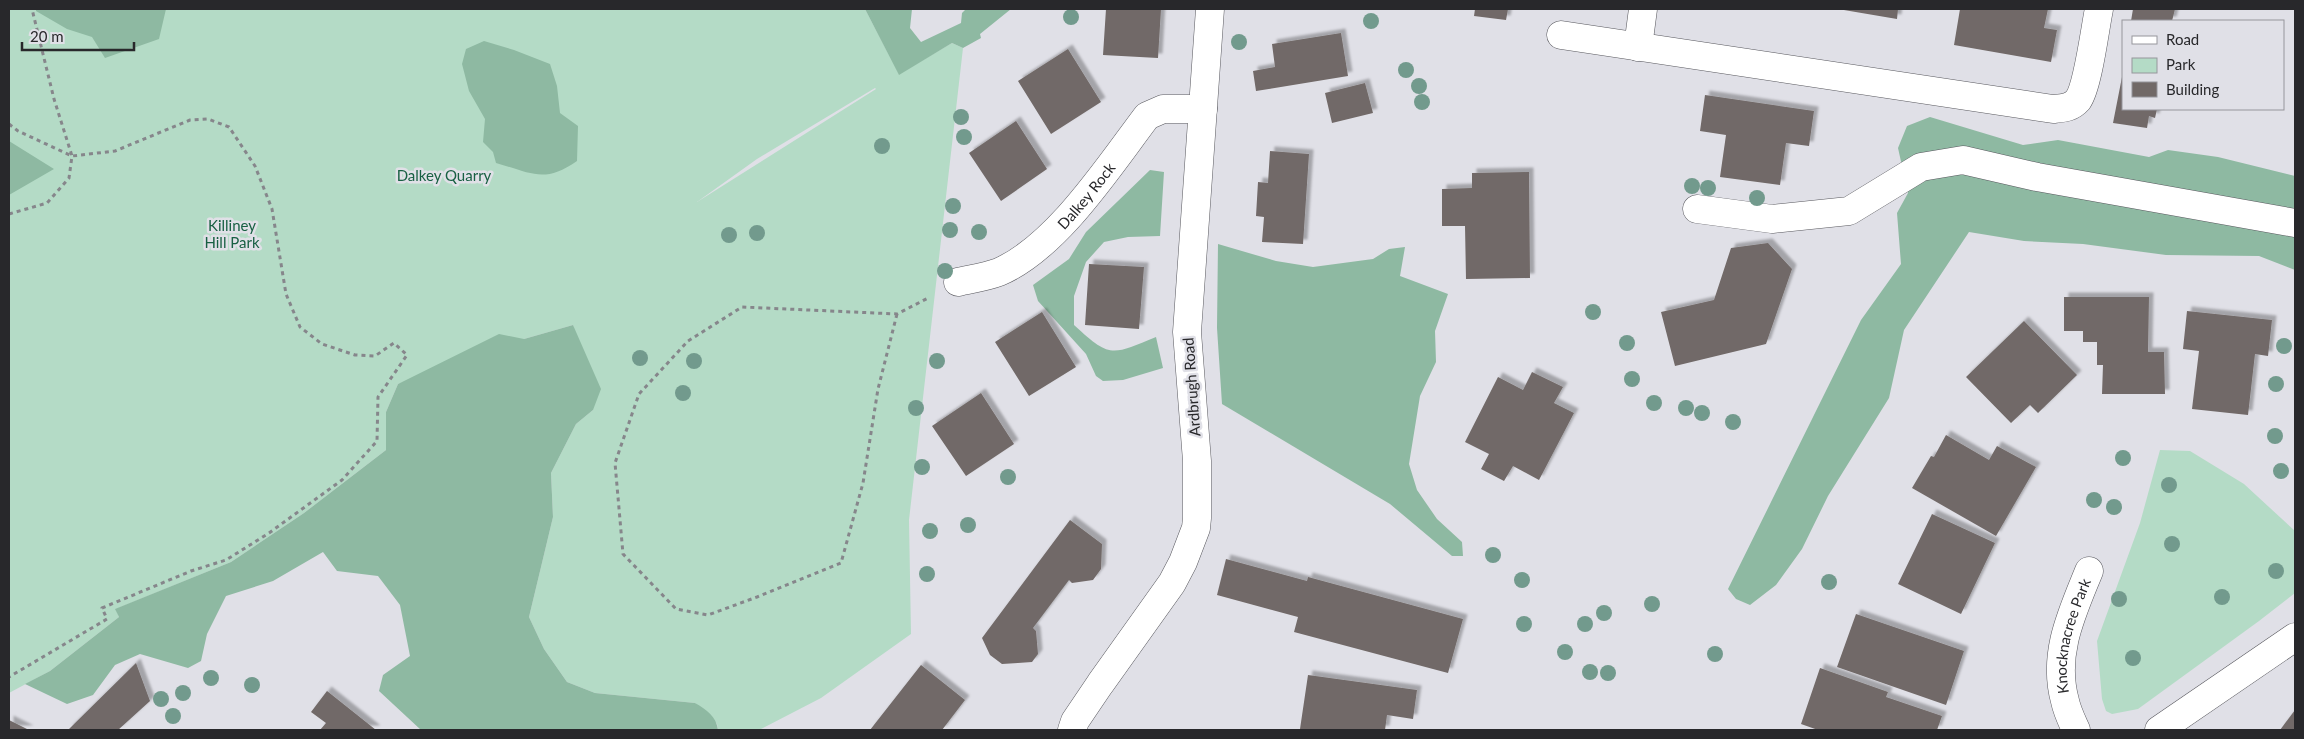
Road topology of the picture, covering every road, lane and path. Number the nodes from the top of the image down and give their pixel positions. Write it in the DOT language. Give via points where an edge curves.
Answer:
graph roads {
  1 [pos="32,9"];
  2 [pos="1210,9"];
  3 [pos="1644,9"];
  4 [pos="2099,9"];
  5 [pos="1561,35"];
  6 [pos="1638,47"];
  7 [pos="1203,109"];
  8 [pos="9,124"];
  9 [pos="72,156"];
  10 [pos="1697,209"];
  11 [pos="9,214"];
  12 [pos="2295,223"];
  13 [pos="958,282"];
  14 [pos="897,314"];
  15 [pos="2089,571"];
  16 [pos="2295,637"];
  17 [pos="9,677"];
  18 [pos="1072,730"];
  19 [pos="2076,730"];
  20 [pos="2159,730"];
  1 -- 9 [label="path"];
  2 -- 7 [label="street, Ardbrugh Road"];
  3 -- 6 [label="street"];
  4 -- 6 [label="street" via="2084,86 2078,100 2068,108 2053,109"];
  5 -- 6 [label="street"];
  7 -- 13 [label="street, Dalkey Rock" via="1163,109 1147,116 1067,218 1036,248 998,272"];
  7 -- 18 [label="street, Ardbrugh Road" via="1187,332 1197,461 1196,528 1172,582 1100,684"];
  8 -- 9 [label="path"];
  9 -- 11 [label="path" via="69,178 47,203"];
  9 -- 17 [label="path" via="115,151 190,120 208,119 229,127 254,166 272,210 286,294 300,327 322,344 355,355 376,356 394,342 407,355 378,397 377,441 342,480 226,560 102,608 107,619"];
  10 -- 12 [label="street" via="1772,219 1849,211 1921,167 1963,160 2037,177"];
  13 -- 14 [label="path"];
  14 -- 14 [label="path" via="742,307 688,341 639,394 616,463 623,554 676,609 708,615 841,563 863,483 878,389"];
  15 -- 19 [label="street, Knocknacree Park" via="2066,625 2061,651 2064,701"];
  16 -- 20 [label="street"];
}
